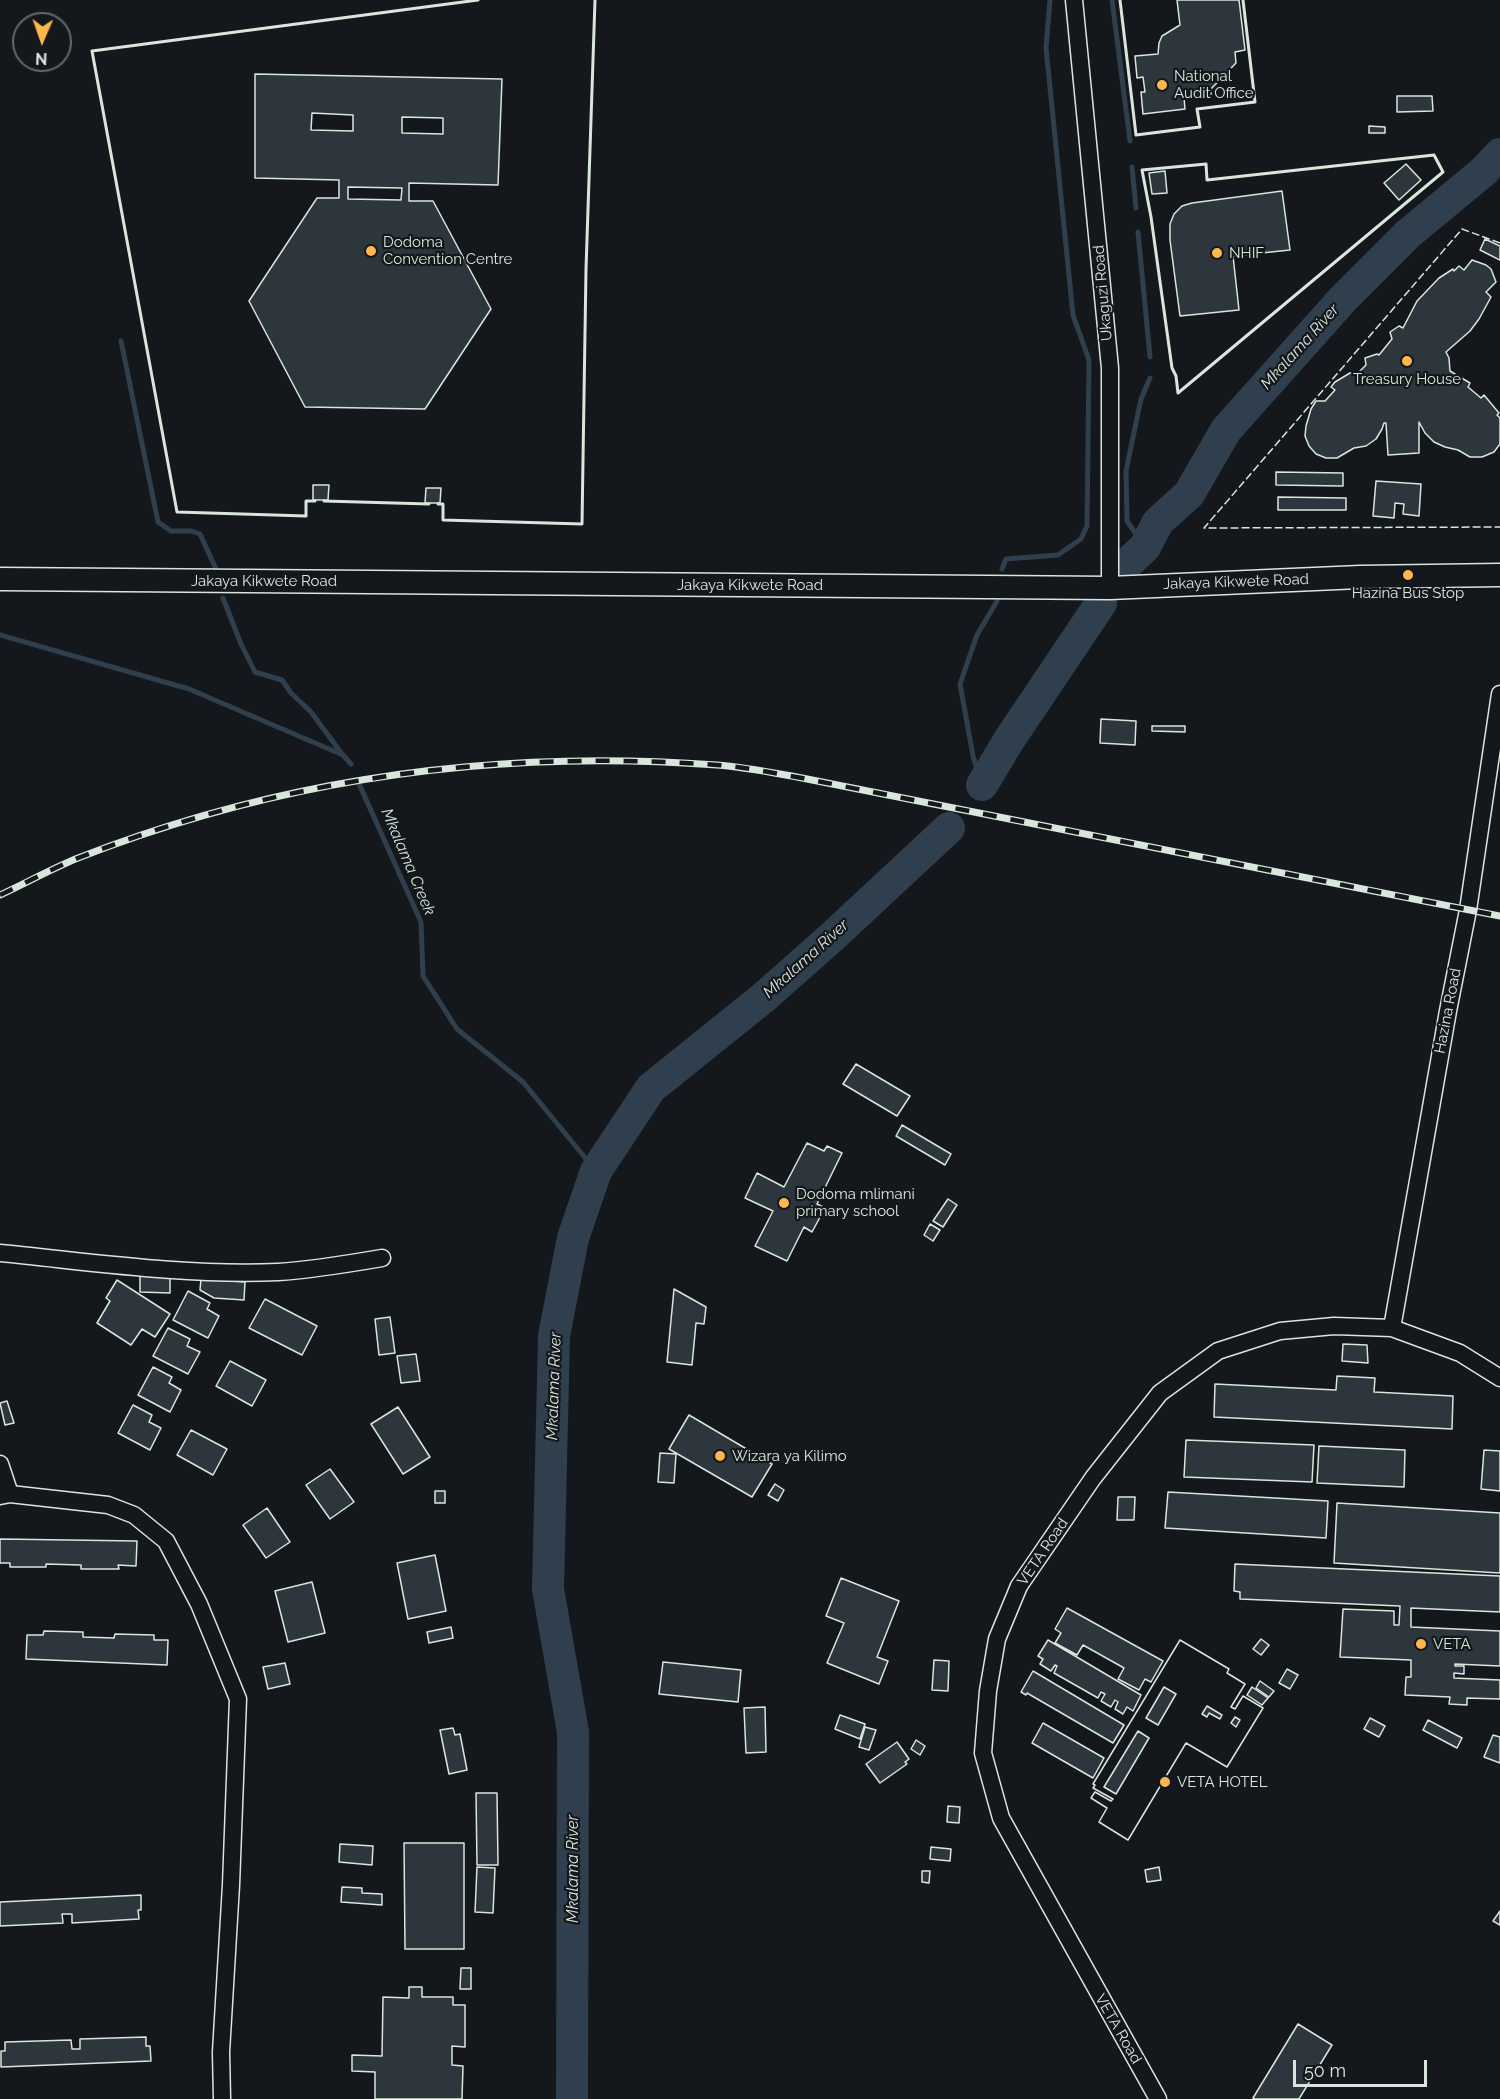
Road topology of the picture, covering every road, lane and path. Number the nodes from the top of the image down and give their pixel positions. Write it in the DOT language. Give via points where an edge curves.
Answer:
graph roads {
  1 [pos="1074,0"];
  2 [pos="1500,575"];
  3 [pos="0,579"];
  4 [pos="1110,588"];
  5 [pos="1500,694"];
  6 [pos="0,1253"];
  7 [pos="382,1258"];
  8 [pos="1392,1328"];
  9 [pos="1500,1378"];
  10 [pos="0,1464"];
  11 [pos="5,1495"];
  12 [pos="222,2099"];
  13 [pos="1158,2099"];
  1 -- 4 [label="street, Ukaguzi Road" via="1110,368"];
  2 -- 4 [label="main road, Jakaya Kikwete Road"];
  3 -- 4 [label="main road, Jakaya Kikwete Road"];
  5 -- 8 [label="street, Hazina Road" via="1468,910"];
  6 -- 7 [label="street" via="190,1271 277,1272"];
  8 -- 9 [label="street, VETA Road" via="1460,1353"];
  8 -- 13 [label="street, VETA Road" via="1334,1326 1280,1331 1218,1351 1160,1393 1093,1478 1019,1586 997,1639 983,1753 1001,1818"];
  10 -- 11 [label="street"];
  11 -- 12 [label="street" via="108,1505 134,1515 166,1541 199,1604 238,1699"];
}
